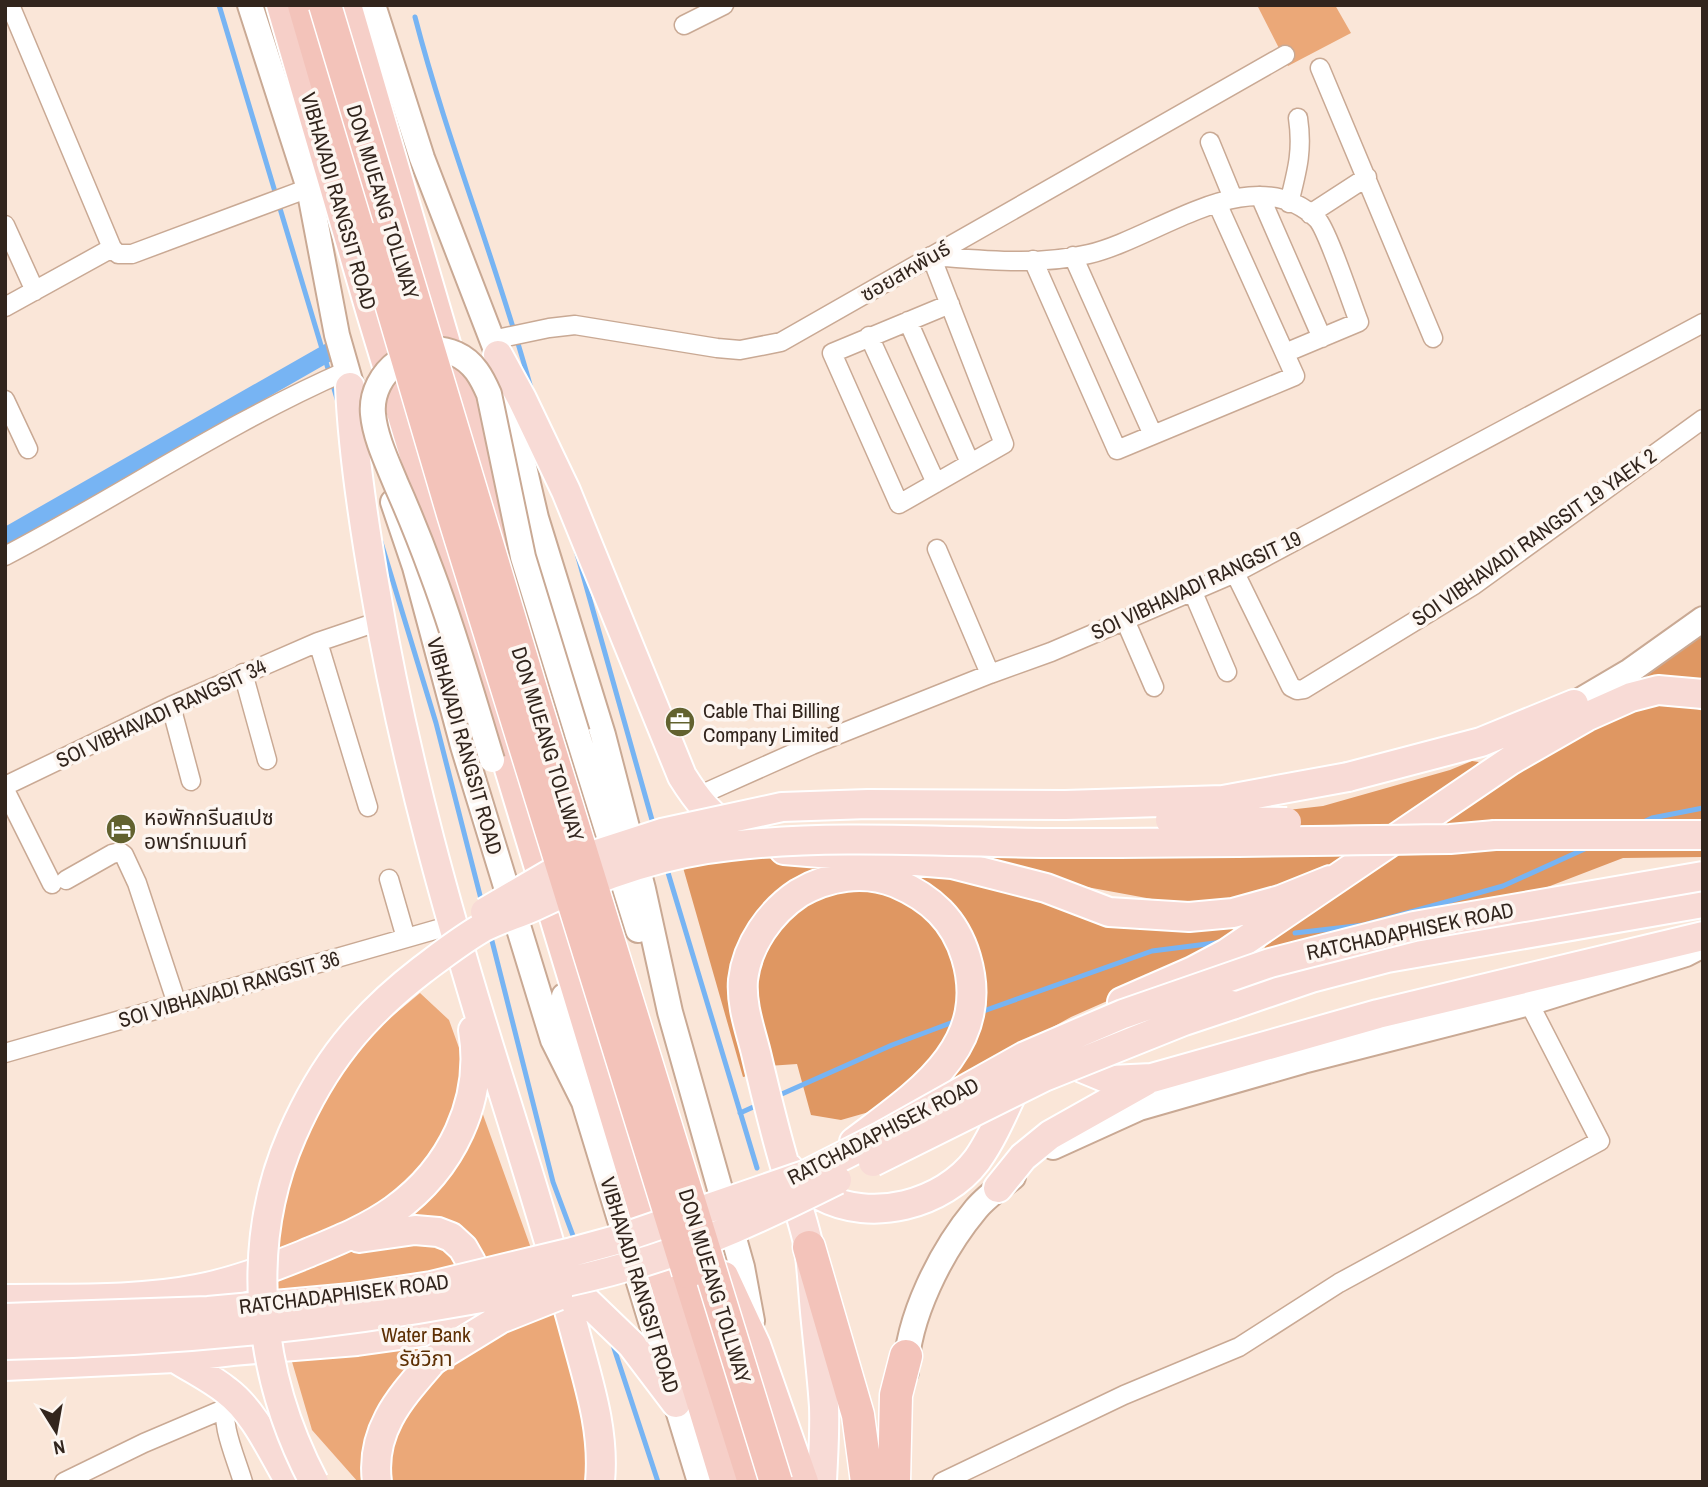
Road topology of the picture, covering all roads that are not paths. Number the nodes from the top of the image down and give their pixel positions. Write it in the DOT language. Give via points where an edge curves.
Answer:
graph roads {
  1 [pos="10,5"];
  2 [pos="250,5"];
  3 [pos="281,5"];
  4 [pos="347,5"];
  5 [pos="373,5"];
  6 [pos="724,5"];
  7 [pos="310,12"];
  8 [pos="684,25"];
  9 [pos="1284,55"];
  10 [pos="1320,68"];
  11 [pos="1298,118"];
  12 [pos="1210,142"];
  13 [pos="1367,177"];
  14 [pos="309,188"];
  15 [pos="1260,196"];
  16 [pos="1225,201"];
  17 [pos="1289,202"];
  18 [pos="1310,214"];
  19 [pos="5,225"];
  20 [pos="112,248"];
  21 [pos="931,256"];
  22 [pos="1073,256"];
  23 [pos="1033,260"];
  24 [pos="35,291"];
  25 [pos="950,304"];
  26 [pos="5,307"];
  27 [pos="908,321"];
  28 [pos="1703,323"];
  29 [pos="869,336"];
  30 [pos="1322,338"];
  31 [pos="1433,338"];
  32 [pos="506,341"];
  33 [pos="1284,353"];
  34 [pos="348,379"];
  35 [pos="5,400"];
  36 [pos="1703,419"];
  37 [pos="1153,435"];
  38 [pos="28,449"];
  39 [pos="970,463"];
  40 [pos="936,483"];
  41 [pos="937,549"];
  42 [pos="5,556"];
  43 [pos="1235,573"];
  44 [pos="1192,590"];
  45 [pos="1703,619"];
  46 [pos="1125,620"];
  47 [pos="380,621"];
  48 [pos="318,642"];
  49 [pos="1227,672"];
  50 [pos="243,673"];
  51 [pos="990,674"];
  52 [pos="1154,687"];
  53 [pos="1703,694"];
  54 [pos="1574,705"];
  55 [pos="171,706"];
  56 [pos="668,746"];
  57 [pos="267,760"];
  58 [pos="1511,760"];
  59 [pos="191,781"];
  60 [pos="5,788"];
  61 [pos="709,791"];
  62 [pos="368,807"];
  63 [pos="1495,835"];
  64 [pos="1703,835"];
  65 [pos="1703,876"];
  66 [pos="389,879"];
  67 [pos="1331,880"];
  68 [pos="1703,903"];
  69 [pos="1703,912"];
  70 [pos="1703,936"];
  71 [pos="406,939"];
  72 [pos="456,941"];
  73 [pos="1703,945"];
  74 [pos="1126,1000"];
  75 [pos="1529,1003"];
  76 [pos="177,1004"];
  77 [pos="1233,1005"];
  78 [pos="670,1012"];
  79 [pos="5,1054"];
  80 [pos="1152,1078"];
  81 [pos="584,1102"];
  82 [pos="785,1164"];
  83 [pos="825,1166"];
  84 [pos="998,1188"];
  85 [pos="342,1240"];
  86 [pos="809,1247"];
  87 [pos="557,1263"];
  88 [pos="625,1268"];
  89 [pos="5,1299"];
  90 [pos="5,1318"];
  91 [pos="5,1345"];
  92 [pos="756,1345"];
  93 [pos="276,1348"];
  94 [pos="906,1356"];
  95 [pos="175,1358"];
  96 [pos="5,1366"];
  97 [pos="226,1400"];
  98 [pos="676,1404"];
  99 [pos="64,1482"];
  100 [pos="243,1482"];
  101 [pos="290,1482"];
  102 [pos="314,1482"];
  103 [pos="377,1482"];
  104 [pos="600,1482"];
  105 [pos="700,1482"];
  106 [pos="725,1482"];
  107 [pos="754,1482"];
  108 [pos="776,1482"];
  109 [pos="804,1482"];
  110 [pos="822,1482"];
  111 [pos="867,1482"];
  112 [pos="894,1482"];
  113 [pos="909,1482"];
  114 [pos="942,1482"];
  1 -- 20 [label="street"];
  2 -- 14 [label="main road, VIBHAVADI RANGSIT ROAD"];
  3 -- 106 [label="highway, VIBHAVADI RANGSIT ROAD"];
  4 -- 92 [label="highway" via="726,1283"];
  5 -- 32 [label="main road" via="418,145"];
  6 -- 8 [label="street"];
  7 -- 107 [label="highway, DON MUEANG TOLLWAY, bridge" via="453,514"];
  7 -- 108 [label="highway, DON MUEANG TOLLWAY, bridge" via="537,709"];
  9 -- 21 [label="street, ซอยสหพันธ์"];
  10 -- 13 [label="street"];
  11 -- 17 [label="street" via="1301,151"];
  12 -- 16 [label="street"];
  13 -- 18 [label="street"];
  13 -- 31 [label="street"];
  14 -- 20 [label="street" via="132,254 118,254"];
  14 -- 34 [label="main road, VIBHAVADI RANGSIT ROAD"];
  15 -- 16 [label="street" via="1242,195"];
  15 -- 17 [label="street"];
  15 -- 30 [label="street"];
  16 -- 22 [label="street" via="1112,247"];
  16 -- 33 [label="street"];
  17 -- 18 [label="street"];
  18 -- 30 [label="street" via="1320,221 1359,322"];
  19 -- 24 [label="street"];
  20 -- 24 [label="street"];
  21 -- 23 [label="street"];
  21 -- 25 [label="street"];
  21 -- 32 [label="street, ซอยสหพันธ์" via="781,342 758,347 717,348 575,325"];
  22 -- 23 [label="street"];
  22 -- 37 [label="street"];
  23 -- 37 [label="street" via="1116,450"];
  24 -- 26 [label="street"];
  25 -- 27 [label="street"];
  25 -- 39 [label="street" via="1004,444"];
  27 -- 29 [label="street"];
  27 -- 39 [label="street"];
  28 -- 43 [label="street, SOI VIBHAVADI RANGSIT 19"];
  29 -- 40 [label="street"];
  29 -- 40 [label="street" via="832,353 899,504"];
  30 -- 33 [label="street"];
  32 -- 56 [label="main road" via="528,411 566,491"];
  32 -- 78 [label="main road" via="536,518 603,735"];
  33 -- 37 [label="street" via="1295,376"];
  34 -- 42 [label="street" via="297,392"];
  34 -- 47 [label="main road" via="354,453"];
  34 -- 81 [label="main road, VIBHAVADI RANGSIT ROAD" via="415,567 463,746 553,1040"];
  35 -- 38 [label="street"];
  36 -- 43 [label="street, SOI VIBHAVADI RANGSIT 19 YAEK 2" via="1474,584 1304,689 1291,687"];
  39 -- 40 [label="street"];
  41 -- 51 [label="street"];
  43 -- 44 [label="street, SOI VIBHAVADI RANGSIT 19"];
  44 -- 46 [label="street, SOI VIBHAVADI RANGSIT 19"];
  44 -- 49 [label="street"];
  45 -- 54 [label="main road"];
  46 -- 51 [label="street, SOI VIBHAVADI RANGSIT 19"];
  46 -- 52 [label="street"];
  47 -- 48 [label="street, SOI VIBHAVADI RANGSIT 34"];
  47 -- 72 [label="main road" via="413,777"];
  48 -- 50 [label="street, SOI VIBHAVADI RANGSIT 34"];
  48 -- 62 [label="street"];
  50 -- 55 [label="street, SOI VIBHAVADI RANGSIT 34"];
  50 -- 57 [label="street"];
  51 -- 61 [label="street, SOI VIBHAVADI RANGSIT 19"];
  53 -- 58 [label="main road" via="1658,690 1631,696"];
  54 -- 58 [label="main road"];
  54 -- 72 [label="main road, bridge" via="1481,742 1348,777 1223,800 782,807 662,833 569,863 495,904"];
  55 -- 59 [label="street"];
  55 -- 60 [label="street, SOI VIBHAVADI RANGSIT 34"];
  56 -- 61 [label="main road"];
  56 -- 67 [label="main road" via="698,802 710,814 740,835 776,849 953,864 1045,888 1108,912 1189,917 1233,913"];
  58 -- 67 [label="main road"];
  60 -- 76 [label="street" via="59,882 112,854 124,855"];
  61 -- 63 [label="main road, bridge" via="750,813 1316,823"];
  63 -- 64 [label="main road"];
  63 -- 72 [label="main road, bridge" via="1090,843 810,839 729,846 687,852 578,885"];
  65 -- 83 [label="main road, RATCHADAPHISEK ROAD, bridge" via="1414,926 1269,963 1123,1014 1025,1056"];
  66 -- 71 [label="street"];
  67 -- 74 [label="main road" via="1227,953"];
  68 -- 77 [label="main road, RATCHADAPHISEK ROAD" via="1387,958"];
  69 -- 77 [label="main road" via="1666,924"];
  70 -- 80 [label="main road" via="1378,1014"];
  71 -- 72 [label="street, SOI VIBHAVADI RANGSIT 36"];
  71 -- 76 [label="street, SOI VIBHAVADI RANGSIT 36"];
  72 -- 85 [label="main road" via="475,1044 474,1085 459,1136 425,1185 393,1211"];
  72 -- 87 [label="main road"];
  72 -- 102 [label="main road, bridge" via="392,993 345,1041 303,1109 275,1185 263,1257 265,1334 282,1409"];
  73 -- 75 [label="main road"];
  74 -- 80 [label="main road" via="1084,1038 1077,1055 1082,1068 1111,1080"];
  74 -- 82 [label="main road" via="1075,1023 1044,1045 1022,1073 976,1161 948,1187 929,1197 884,1208 841,1203 806,1186"];
  75 -- 84 [label="main road" via="1139,1108 1062,1142"];
  75 -- 114 [label="street" via="1600,1141 1339,1283 1239,1347 1124,1395"];
  76 -- 79 [label="street, SOI VIBHAVADI RANGSIT 36"];
  77 -- 88 [label="main road, RATCHADAPHISEK ROAD, bridge" via="1044,1077 784,1207"];
  78 -- 81 [label="main road, bridge" via="633,917 523,557 489,394 472,364 456,354 435,349 412,353 380,380 373,413 387,463 433,574 492,760 571,1021"];
  78 -- 92 [label="main road" via="742,1267"];
  80 -- 84 [label="main road" via="1050,1136 1023,1157"];
  81 -- 98 [label="main road, VIBHAVADI RANGSIT ROAD"];
  82 -- 83 [label="main road, bridge" via="744,997 748,958 780,907 814,885 832,878 886,879 937,907 960,938 970,976 970,1015 954,1055 934,1078"];
  82 -- 86 [label="main road"];
  83 -- 90 [label="main road, RATCHADAPHISEK ROAD, bridge" via="616,1240 431,1286 281,1306"];
  84 -- 94 [label="main road" via="970,1217 940,1266 916,1312"];
  85 -- 89 [label="main road" via="262,1272 194,1290"];
  85 -- 93 [label="main road" via="415,1230 451,1237 471,1262 475,1309 451,1328"];
  86 -- 110 [label="main road" via="824,1409"];
  86 -- 111 [label="highway" via="858,1415"];
  87 -- 98 [label="main road" via="632,1345"];
  87 -- 104 [label="main road" via="594,1403 601,1444"];
  88 -- 91 [label="main road, RATCHADAPHISEK ROAD, bridge" via="433,1307 284,1328"];
  88 -- 103 [label="main road, bridge" via="500,1319 433,1360 393,1408 377,1456"];
  92 -- 109 [label="highway"];
  93 -- 95 [label="main road"];
  93 -- 97 [label="main road" via="243,1367"];
  94 -- 112 [label="highway" via="896,1395"];
  94 -- 113 [label="main road"];
  95 -- 96 [label="main road"];
  95 -- 97 [label="main road"];
  97 -- 99 [label="street"];
  97 -- 100 [label="street" via="228,1432"];
  97 -- 101 [label="main road" via="248,1413"];
  98 -- 105 [label="main road, VIBHAVADI RANGSIT ROAD"];
}
